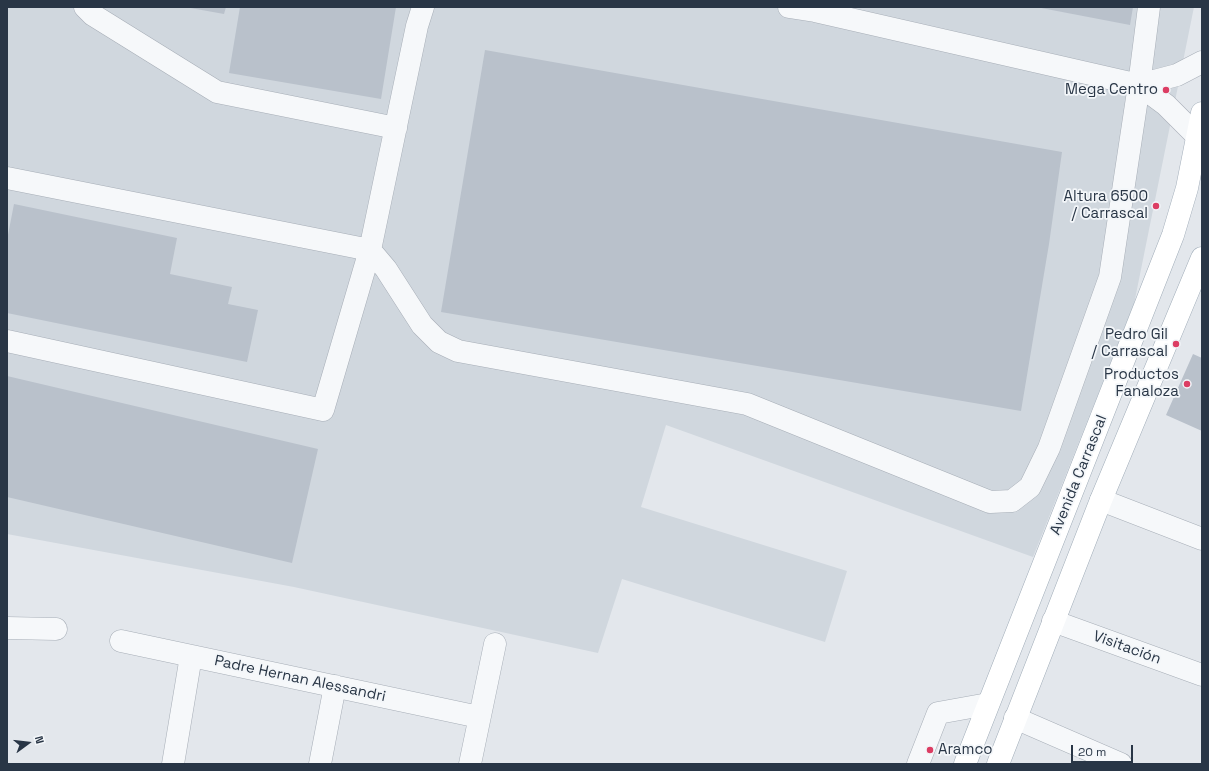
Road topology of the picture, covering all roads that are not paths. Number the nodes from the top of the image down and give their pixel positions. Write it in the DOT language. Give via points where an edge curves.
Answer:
graph roads {
  1 [pos="85,7"];
  2 [pos="423,7"];
  3 [pos="789,7"];
  4 [pos="1149,7"];
  5 [pos="816,9"];
  6 [pos="1202,62"];
  7 [pos="1139,85"];
  8 [pos="1202,113"];
  9 [pos="396,128"];
  10 [pos="1198,137"];
  11 [pos="7,178"];
  12 [pos="370,250"];
  13 [pos="1202,258"];
  14 [pos="7,341"];
  15 [pos="1101,500"];
  16 [pos="1202,539"];
  17 [pos="1053,621"];
  18 [pos="7,628"];
  19 [pos="56,629"];
  20 [pos="122,641"];
  21 [pos="495,644"];
  22 [pos="191,656"];
  23 [pos="1202,675"];
  24 [pos="335,686"];
  25 [pos="988,704"];
  26 [pos="479,717"];
  27 [pos="1015,718"];
  28 [pos="172,764"];
  29 [pos="320,764"];
  30 [pos="470,764"];
  31 [pos="918,764"];
  32 [pos="965,764"];
  33 [pos="998,764"];
  34 [pos="1121,764"];
  1 -- 9 [label="street" via="93,15 217,92"];
  2 -- 9 [label="street"];
  3 -- 5 [label="street"];
  4 -- 7 [label="street"];
  5 -- 7 [label="street"];
  6 -- 7 [label="street" via="1177,74"];
  7 -- 10 [label="street" via="1166,105"];
  7 -- 12 [label="street" via="1110,277 1049,448 1030,487 1012,501 990,502 747,404 458,351 439,342 422,325 386,269"];
  8 -- 10 [label="main road, Avenida Carrascal"];
  9 -- 12 [label="street"];
  10 -- 25 [label="main road, Avenida Carrascal" via="1173,235"];
  11 -- 12 [label="street"];
  12 -- 14 [label="street" via="323,410"];
  13 -- 15 [label="main road, Avenida Carrascal"];
  15 -- 16 [label="street"];
  15 -- 17 [label="main road, Avenida Carrascal"];
  17 -- 23 [label="street, Visitación"];
  17 -- 27 [label="main road, Avenida Carrascal"];
  18 -- 19 [label="street"];
  20 -- 22 [label="street, Padre Hernan Alessandri"];
  21 -- 26 [label="street"];
  22 -- 24 [label="street, Padre Hernan Alessandri"];
  22 -- 28 [label="street"];
  24 -- 26 [label="street, Padre Hernan Alessandri"];
  24 -- 29 [label="street"];
  25 -- 31 [label="street" via="938,713"];
  25 -- 32 [label="main road, Avenida Carrascal"];
  26 -- 30 [label="street"];
  27 -- 33 [label="main road, Avenida Carrascal"];
  27 -- 34 [label="street"];
}
